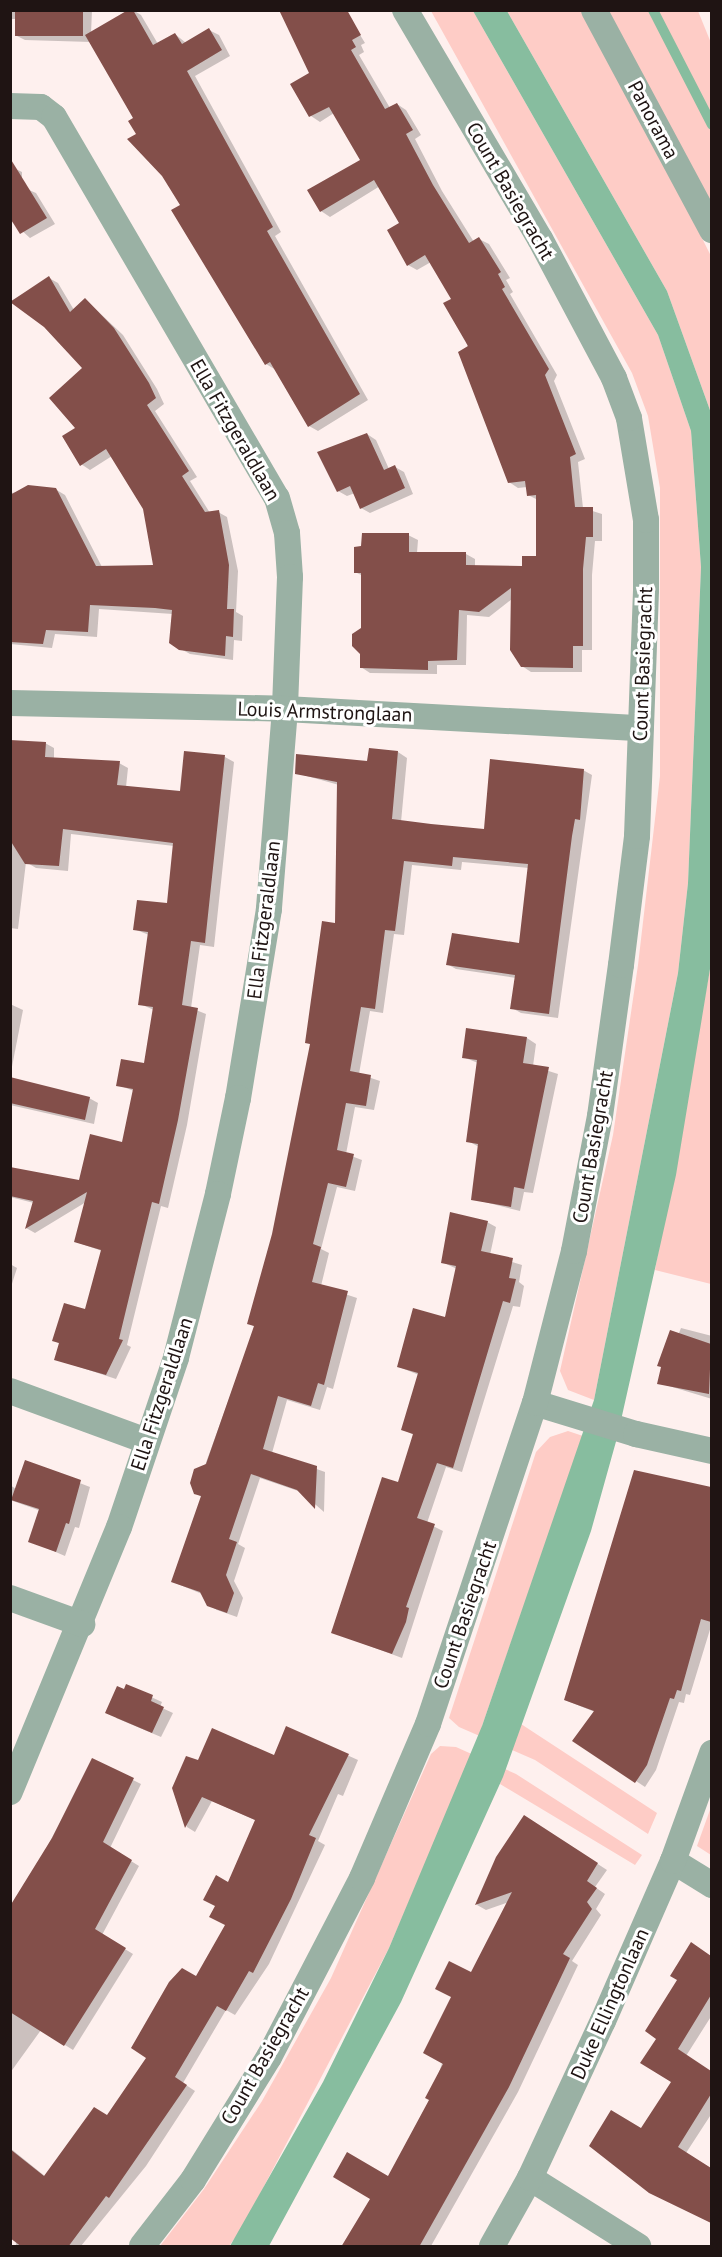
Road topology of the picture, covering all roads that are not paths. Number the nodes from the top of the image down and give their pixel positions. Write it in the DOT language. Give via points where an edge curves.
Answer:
graph roads {
  1 [pos="405,10"];
  2 [pos="594,10"];
  3 [pos="10,106"];
  4 [pos="711,230"];
  5 [pos="10,703"];
  6 [pos="285,709"];
  7 [pos="640,728"];
  8 [pos="10,1391"];
  9 [pos="535,1402"];
  10 [pos="147,1441"];
  11 [pos="711,1451"];
  12 [pos="10,1598"];
  13 [pos="82,1624"];
  14 [pos="711,1753"];
  15 [pos="10,1792"];
  16 [pos="674,1862"];
  17 [pos="711,1885"];
  18 [pos="530,2178"];
  19 [pos="142,2247"];
  20 [pos="492,2247"];
  21 [pos="638,2247"];
  1 -- 7 [label="street, Count Basiegracht" via="540,239 614,378 629,418 646,520"];
  2 -- 4 [label="street, Panorama"];
  3 -- 6 [label="street, Ella Fitzgeraldlaan" via="41,108 54,117 277,498 287,533 290,577"];
  5 -- 6 [label="street, Louis Armstronglaan"];
  6 -- 7 [label="street, Louis Armstronglaan"];
  6 -- 10 [label="street, Ella Fitzgeraldlaan" via="269,909 238,1098 196,1284"];
  7 -- 9 [label="street, Count Basiegracht" via="637,836 600,1116 574,1251"];
  8 -- 10 [label="street"];
  9 -- 11 [label="street" via="636,1434"];
  9 -- 19 [label="street, Count Basiegracht" via="428,1724 363,1878 269,2056 193,2180"];
  10 -- 13 [label="street, Ella Fitzgeraldlaan"];
  12 -- 13 [label="street"];
  13 -- 15 [label="street, Ella Fitzgeraldlaan"];
  14 -- 16 [label="street, Duke Ellingtonlaan"];
  16 -- 17 [label="street"];
  16 -- 18 [label="street, Duke Ellingtonlaan"];
  18 -- 20 [label="street, Duke Ellingtonlaan"];
  18 -- 21 [label="street"];
}
